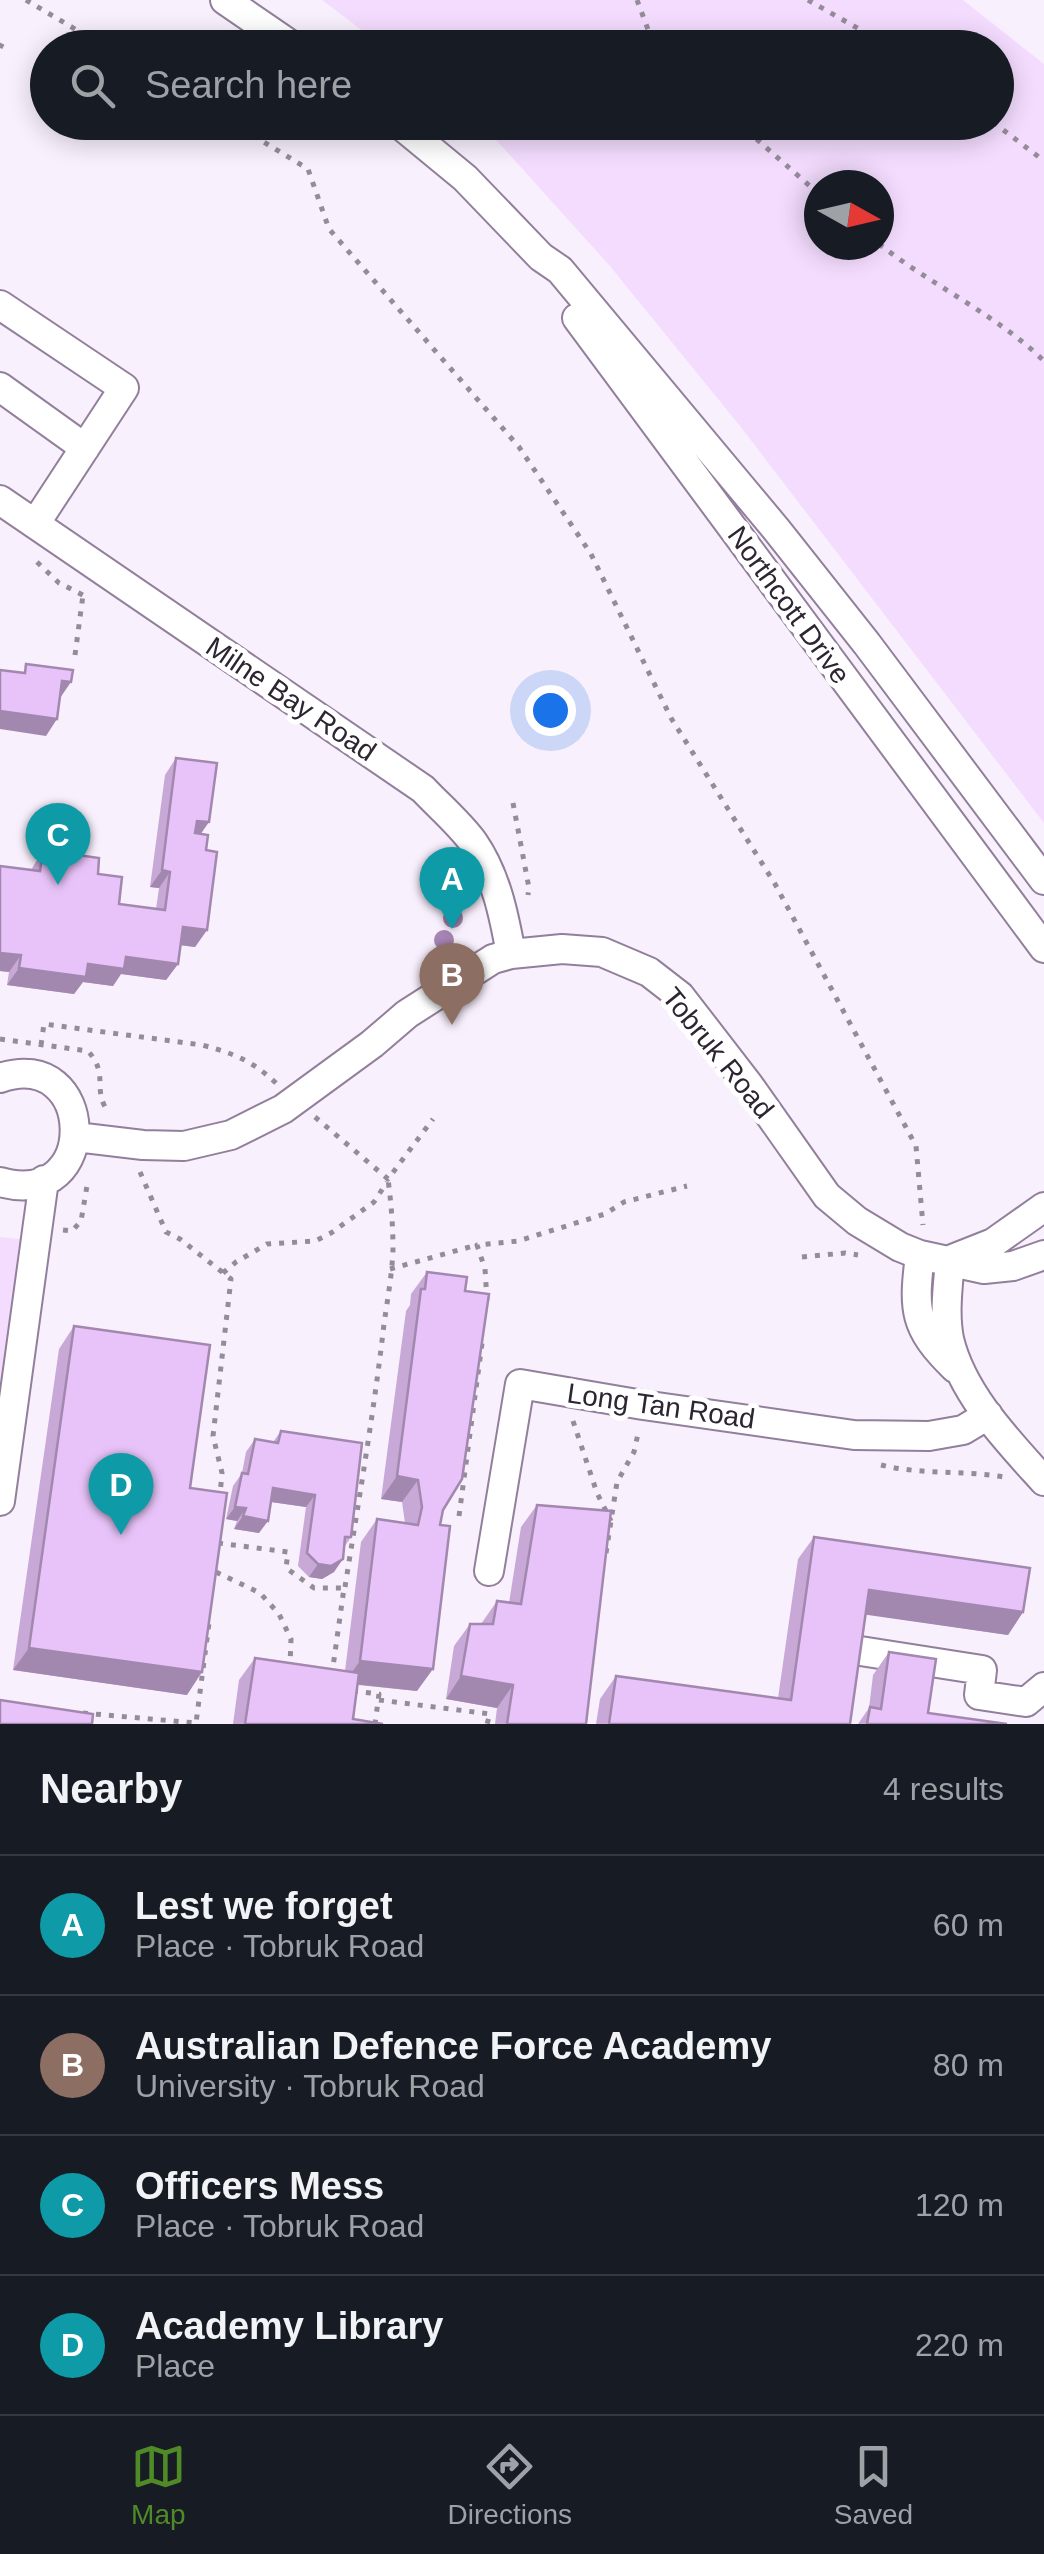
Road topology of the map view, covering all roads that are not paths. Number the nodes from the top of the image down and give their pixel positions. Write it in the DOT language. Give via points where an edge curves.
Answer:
graph roads {
  1 [pos="226,0"];
  2 [pos="268,30"];
  3 [pos="419,140"];
  4 [pos="542,257"];
  5 [pos="0,305"];
  6 [pos="0,387"];
  7 [pos="85,448"];
  8 [pos="0,500"];
  9 [pos="34,524"];
  10 [pos="1044,880"];
  11 [pos="1044,948"];
  12 [pos="511,954"];
  13 [pos="0,1078"];
  14 [pos="76,1137"];
  15 [pos="44,1180"];
  16 [pos="0,1182"];
  17 [pos="1044,1208"];
  18 [pos="1044,1255"];
  19 [pos="920,1256"];
  20 [pos="950,1260"];
  21 [pos="963,1376"];
  22 [pos="988,1415"];
  23 [pos="1044,1481"];
  24 [pos="1,1486"];
  25 [pos="489,1571"];
  26 [pos="854,1650"];
  27 [pos="1031,1704"];
  1 -- 2 [label="street"];
  3 -- 4 [label="street, Northcott Drive"];
  4 -- 10 [label="street, Northcott Drive" via="560,270 788,544"];
  4 -- 11 [label="street, Northcott Drive" via="578,319"];
  5 -- 7 [label="street" via="124,388"];
  6 -- 7 [label="street"];
  7 -- 9 [label="street"];
  8 -- 9 [label="street, Milne Bay Road"];
  9 -- 12 [label="street, Milne Bay Road" via="424,789 486,866"];
  12 -- 14 [label="street, Tobruk Road" via="407,1014 265,1120 184,1146"];
  12 -- 19 [label="street, Tobruk Road" via="602,952 649,972 698,1018 827,1196"];
  13 -- 14 [label="street" via="30,1074 52,1084 69,1102"];
  14 -- 15 [label="street" via="62,1167"];
  15 -- 16 [label="street"];
  15 -- 24 [label="street"];
  17 -- 20 [label="street" via="993,1243"];
  18 -- 20 [label="street, Tobruk Road" via="992,1269"];
  19 -- 20 [label="street, Tobruk Road"];
  19 -- 21 [label="street" via="919,1322"];
  20 -- 21 [label="street" via="948,1330"];
  21 -- 22 [label="street"];
  22 -- 23 [label="street"];
  22 -- 25 [label="street, Long Tan Road" via="963,1430 929,1436 854,1434 520,1384"];
  26 -- 27 [label="street" via="982,1670 979,1695"];
}
